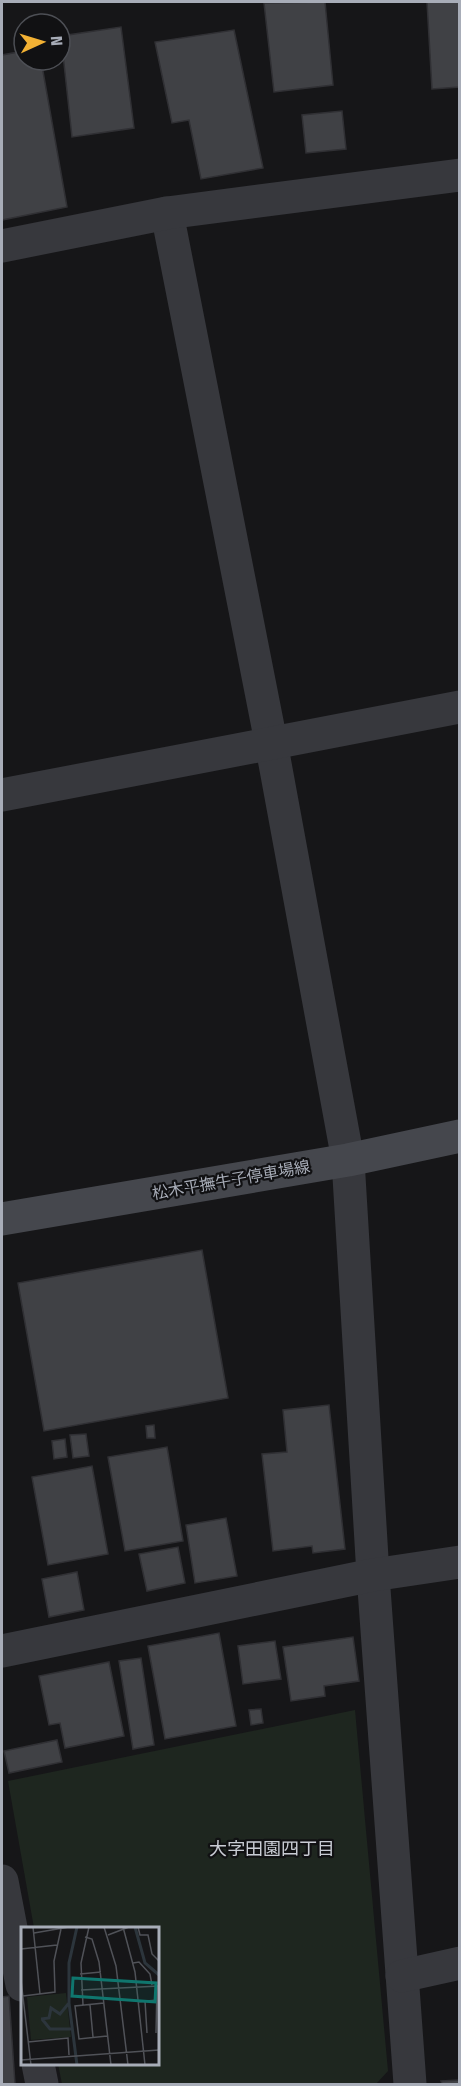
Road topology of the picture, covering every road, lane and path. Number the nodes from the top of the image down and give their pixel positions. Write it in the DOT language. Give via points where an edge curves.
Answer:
graph roads {
  1 [pos="459,175"];
  2 [pos="167,213"];
  3 [pos="2,246"];
  4 [pos="459,707"];
  5 [pos="271,742"];
  6 [pos="2,795"];
  7 [pos="459,1136"];
  8 [pos="348,1160"];
  9 [pos="2,1219"];
  10 [pos="459,1562"];
  11 [pos="373,1575"];
  12 [pos="2,1651"];
  13 [pos="2,1881"];
  14 [pos="459,1963"];
  15 [pos="402,1976"];
  16 [pos="21,1980"];
  17 [pos="38,2065"];
  18 [pos="42,2085"];
  19 [pos="410,2085"];
  1 -- 2 [label="street"];
  2 -- 3 [label="street"];
  2 -- 5 [label="street"];
  4 -- 5 [label="street"];
  5 -- 6 [label="street"];
  5 -- 8 [label="street"];
  7 -- 8 [label="main road, 松木平撫牛子停車場線"];
  8 -- 9 [label="main road, 松木平撫牛子停車場線"];
  8 -- 11 [label="street"];
  10 -- 11 [label="street"];
  11 -- 12 [label="street"];
  11 -- 15 [label="street"];
  13 -- 16 [label="street"];
  14 -- 15 [label="street"];
  15 -- 19 [label="street"];
  17 -- 18 [label="street"];
}
